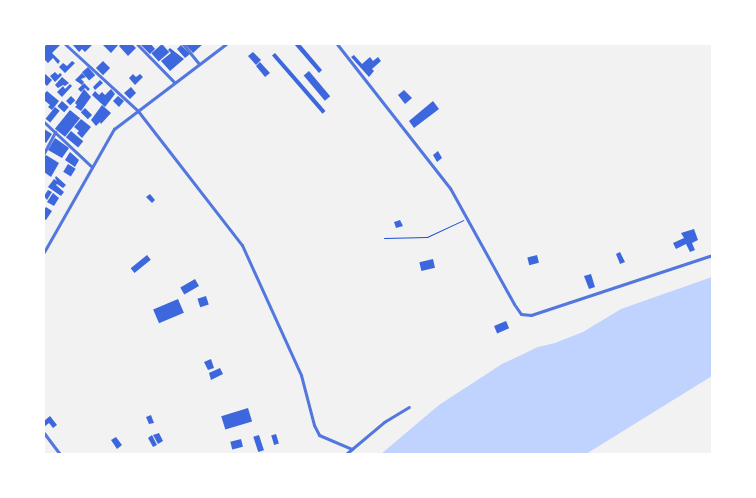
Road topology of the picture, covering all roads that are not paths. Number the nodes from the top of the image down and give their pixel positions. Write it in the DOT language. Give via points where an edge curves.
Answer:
graph roads {
  1 [pos="66,44"];
  2 [pos="137,44"];
  3 [pos="183,44"];
  4 [pos="226,44"];
  5 [pos="337,44"];
  6 [pos="199,64"];
  7 [pos="175,83"];
  8 [pos="138,111"];
  9 [pos="44,122"];
  10 [pos="55,132"];
  11 [pos="44,153"];
  12 [pos="92,167"];
  13 [pos="44,252"];
  14 [pos="712,255"];
  15 [pos="409,407"];
  16 [pos="44,433"];
  17 [pos="352,449"];
  18 [pos="60,454"];
  19 [pos="346,454"];
  1 -- 8 [label="street"];
  2 -- 7 [label="street"];
  3 -- 6 [label="street"];
  4 -- 6 [label="street"];
  5 -- 14 [label="street" via="450,188 522,314 531,315"];
  6 -- 7 [label="street"];
  7 -- 8 [label="street"];
  8 -- 12 [label="street" via="114,129"];
  8 -- 17 [label="street" via="242,245 301,375 319,435"];
  9 -- 10 [label="street"];
  10 -- 11 [label="street"];
  10 -- 12 [label="street"];
  12 -- 13 [label="street"];
  15 -- 17 [label="street" via="384,422"];
  16 -- 18 [label="street"];
  17 -- 19 [label="street"];
}
